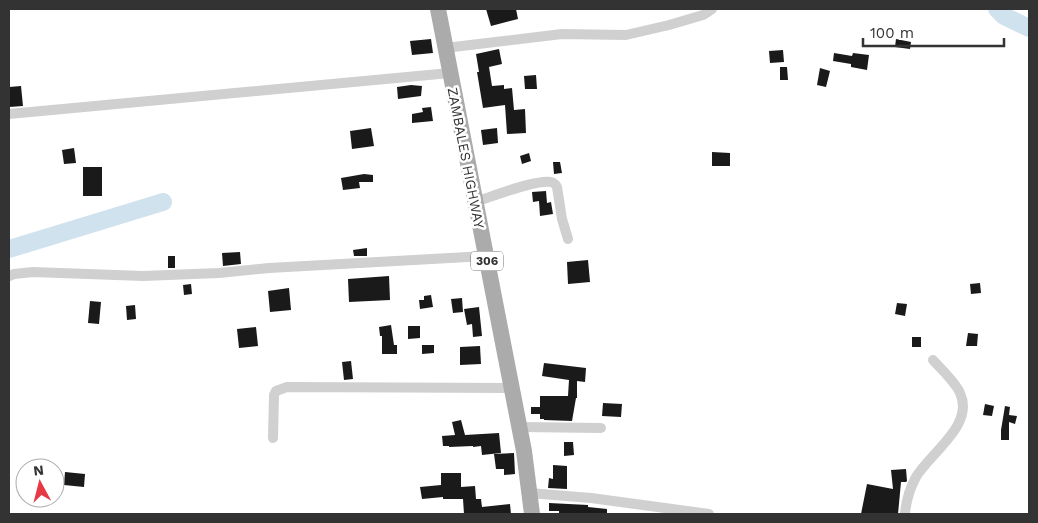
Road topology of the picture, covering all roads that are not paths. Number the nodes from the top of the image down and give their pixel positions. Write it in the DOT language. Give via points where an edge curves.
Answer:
graph roads {
  1 [pos="438,9"];
  2 [pos="712,9"];
  3 [pos="445,48"];
  4 [pos="450,73"];
  5 [pos="9,114"];
  6 [pos="475,202"];
  7 [pos="568,239"];
  8 [pos="486,256"];
  9 [pos="9,276"];
  10 [pos="933,360"];
  11 [pos="512,388"];
  12 [pos="520,428"];
  13 [pos="601,428"];
  14 [pos="273,438"];
  15 [pos="530,493"];
  16 [pos="532,514"];
  17 [pos="709,514"];
  18 [pos="905,514"];
  1 -- 3 [label="main road, ZAMBALES HIGHWAY / 306"];
  2 -- 3 [label="street" via="703,15 626,35 562,34"];
  3 -- 4 [label="main road, ZAMBALES HIGHWAY / 306"];
  4 -- 5 [label="street"];
  4 -- 6 [label="main road, ZAMBALES HIGHWAY / 306"];
  6 -- 7 [label="street" via="532,184 551,182 557,187"];
  6 -- 8 [label="main road, ZAMBALES HIGHWAY / 306"];
  8 -- 9 [label="street" via="143,276 33,272"];
  8 -- 11 [label="main road, ZAMBALES HIGHWAY / 306"];
  10 -- 18 [label="street" via="956,385 964,406 958,424 915,478"];
  11 -- 12 [label="main road, ZAMBALES HIGHWAY / 306"];
  11 -- 14 [label="street" via="287,387 274,394"];
  12 -- 13 [label="street"];
  12 -- 15 [label="main road, ZAMBALES HIGHWAY / 306"];
  15 -- 16 [label="main road, ZAMBALES HIGHWAY / 306"];
  15 -- 17 [label="street"];
}
